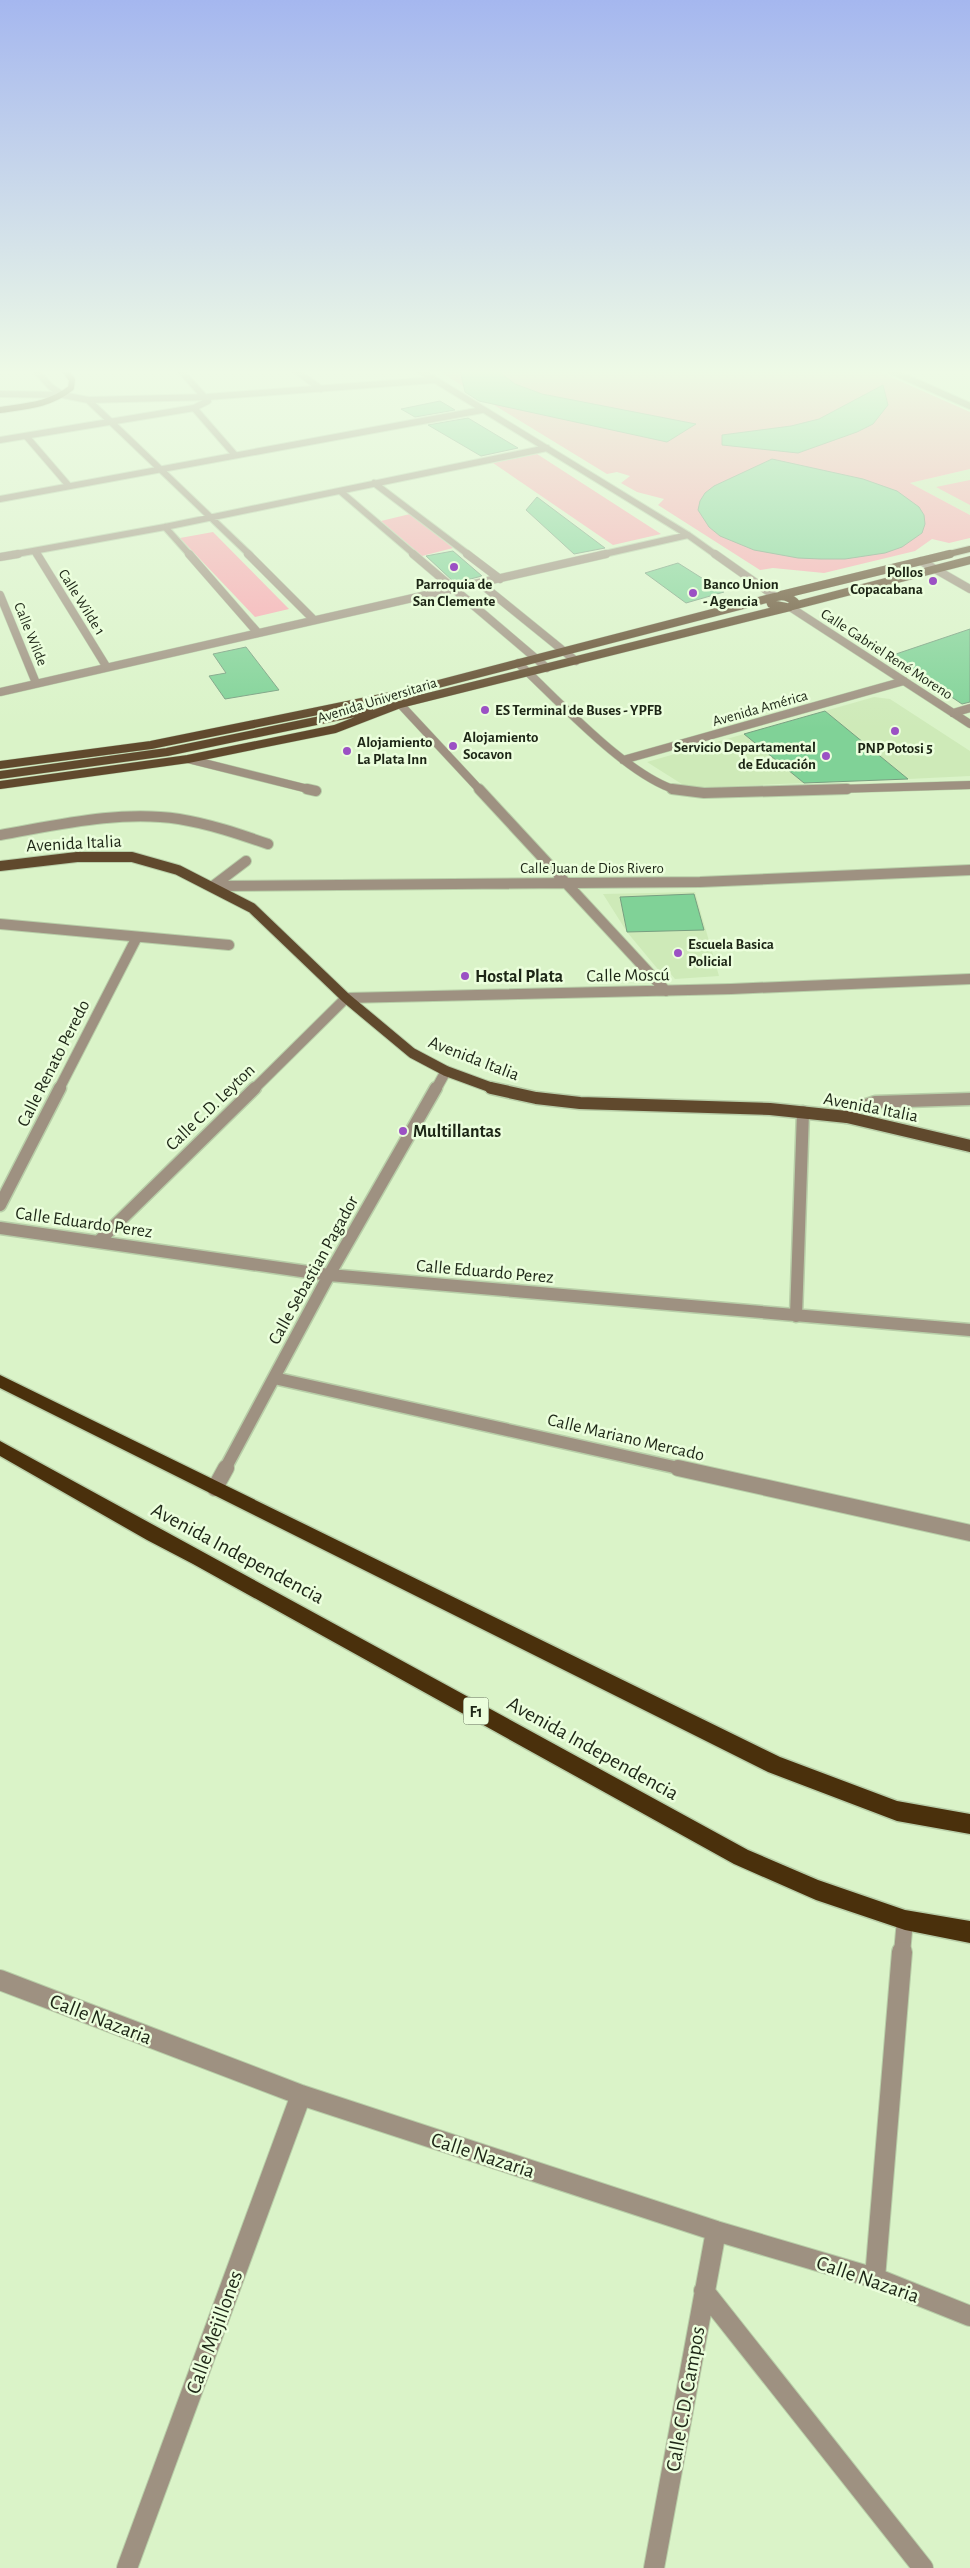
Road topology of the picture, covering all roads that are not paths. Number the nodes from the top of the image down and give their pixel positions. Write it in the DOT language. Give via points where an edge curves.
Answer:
graph roads {
  1 [pos="49,490"];
  2 [pos="182,490"];
  3 [pos="345,490"];
  4 [pos="383,490"];
  5 [pos="615,490"];
  6 [pos="340,491"];
  7 [pos="0,499"];
  8 [pos="211,516"];
  9 [pos="164,527"];
  10 [pos="688,535"];
  11 [pos="970,549"];
  12 [pos="35,551"];
  13 [pos="0,557"];
  14 [pos="970,560"];
  15 [pos="921,561"];
  16 [pos="935,568"];
  17 [pos="500,579"];
  18 [pos="481,584"];
  19 [pos="970,589"];
  20 [pos="454,590"];
  21 [pos="0,595"];
  22 [pos="776,597"];
  23 [pos="789,606"];
  24 [pos="314,620"];
  25 [pos="258,632"];
  26 [pos="565,652"];
  27 [pos="536,659"];
  28 [pos="576,661"];
  29 [pos="518,663"];
  30 [pos="106,666"];
  31 [pos="547,668"];
  32 [pos="527,673"];
  33 [pos="904,681"];
  34 [pos="36,683"];
  35 [pos="0,692"];
  36 [pos="398,700"];
  37 [pos="970,708"];
  38 [pos="953,713"];
  39 [pos="970,724"];
  40 [pos="188,759"];
  41 [pos="623,760"];
  42 [pos="0,765"];
  43 [pos="0,775"];
  44 [pos="0,785"];
  45 [pos="970,785"];
  46 [pos="316,791"];
  47 [pos="0,834"];
  48 [pos="268,844"];
  49 [pos="246,861"];
  50 [pos="2,863"];
  51 [pos="970,870"];
  52 [pos="566,883"];
  53 [pos="213,886"];
  54 [pos="0,924"];
  55 [pos="138,937"];
  56 [pos="229,945"];
  57 [pos="970,979"];
  58 [pos="666,991"];
  59 [pos="346,998"];
  60 [pos="446,1071"];
  61 [pos="970,1099"];
  62 [pos="803,1112"];
  63 [pos="847,1117"];
  64 [pos="970,1146"];
  65 [pos="0,1205"];
  66 [pos="0,1228"];
  67 [pos="99,1241"];
  68 [pos="329,1275"];
  69 [pos="796,1316"];
  70 [pos="970,1330"];
  71 [pos="274,1378"];
  72 [pos="0,1381"];
  73 [pos="0,1448"];
  74 [pos="215,1488"];
  75 [pos="970,1532"];
  76 [pos="970,1824"];
  77 [pos="905,1920"];
  78 [pos="970,1932"];
  79 [pos="0,1980"];
  80 [pos="301,2095"];
  81 [pos="716,2231"];
  82 [pos="875,2278"];
  83 [pos="704,2291"];
  84 [pos="970,2316"];
  85 [pos="128,2568"];
  86 [pos="654,2568"];
  87 [pos="923,2568"];
  1 -- 7 [label="street"];
  2 -- 8 [label="street"];
  3 -- 6 [label="street"];
  4 -- 17 [label="street"];
  5 -- 10 [label="street"];
  6 -- 8 [label="street"];
  6 -- 20 [label="street"];
  8 -- 9 [label="street"];
  8 -- 24 [label="street"];
  9 -- 12 [label="street"];
  9 -- 25 [label="street"];
  10 -- 17 [label="street"];
  10 -- 22 [label="street"];
  11 -- 15 [label="main road, Avenida Universitaria"];
  12 -- 13 [label="street"];
  12 -- 30 [label="street, Calle Wilde 1"];
  14 -- 16 [label="main road, Avenida Universitaria"];
  15 -- 16 [label="street"];
  15 -- 22 [label="main road, Avenida Universitaria"];
  16 -- 19 [label="street"];
  16 -- 23 [label="main road, Avenida Universitaria"];
  17 -- 18 [label="street"];
  18 -- 20 [label="street"];
  18 -- 26 [label="street"];
  20 -- 24 [label="street"];
  20 -- 27 [label="street"];
  21 -- 34 [label="street, Calle Wilde"];
  22 -- 23 [label="main road" via="796,602"];
  22 -- 26 [label="main road, Avenida Universitaria"];
  23 -- 28 [label="main road, Avenida Universitaria"];
  23 -- 33 [label="street, Calle Gabriel René Moreno"];
  24 -- 25 [label="street" via="273,633"];
  25 -- 30 [label="street"];
  26 -- 27 [label="main road, Avenida Universitaria"];
  26 -- 28 [label="street"];
  27 -- 29 [label="main road, Avenida Universitaria"];
  27 -- 31 [label="street"];
  28 -- 31 [label="main road, Avenida Universitaria"];
  29 -- 32 [label="street"];
  29 -- 36 [label="main road, Avenida Universitaria"];
  30 -- 34 [label="street"];
  31 -- 32 [label="main road, Avenida Universitaria"];
  32 -- 36 [label="main road, Avenida Universitaria"];
  32 -- 41 [label="street"];
  33 -- 38 [label="street, Calle Gabriel René Moreno"];
  33 -- 41 [label="street, Avenida América"];
  34 -- 35 [label="street"];
  36 -- 40 [label="main road, Avenida Universitaria" via="335,729"];
  36 -- 42 [label="main road, Avenida Universitaria" via="151,744"];
  36 -- 43 [label="main road" via="167,752"];
  36 -- 52 [label="street"];
  37 -- 38 [label="street"];
  38 -- 39 [label="street, Calle Gabriel René Moreno"];
  40 -- 44 [label="main road, Avenida Universitaria"];
  40 -- 46 [label="street"];
  41 -- 45 [label="street" via="663,786 680,792"];
  47 -- 48 [label="street" via="84,822 160,818 201,822"];
  49 -- 53 [label="street"];
  50 -- 53 [label="main road, Avenida Italia" via="77,857 132,858 178,870"];
  51 -- 52 [label="street, Calle Juan de Dios Rivero" via="700,882"];
  52 -- 53 [label="street, Calle Juan de Dios Rivero"];
  52 -- 58 [label="street"];
  53 -- 59 [label="main road, Avenida Italia" via="252,908"];
  54 -- 55 [label="street"];
  55 -- 56 [label="street"];
  55 -- 65 [label="street, Calle Renato Peredo"];
  57 -- 58 [label="street, Calle Moscú"];
  58 -- 59 [label="street, Calle Moscú"];
  59 -- 60 [label="main road, Avenida Italia" via="412,1053"];
  59 -- 67 [label="street, Calle C.D. Leyton"];
  60 -- 62 [label="main road, Avenida Italia" via="495,1089 536,1098 580,1103"];
  60 -- 68 [label="street, Calle Sebastian Pagador"];
  61 -- 63 [label="street" via="875,1102 854,1109"];
  62 -- 63 [label="main road, Avenida Italia"];
  62 -- 69 [label="street"];
  63 -- 64 [label="main road, Avenida Italia"];
  66 -- 67 [label="street, Calle Eduardo Perez"];
  67 -- 68 [label="street, Calle Eduardo Perez"];
  68 -- 69 [label="street, Calle Eduardo Perez"];
  68 -- 71 [label="street, Calle Sebastian Pagador"];
  69 -- 70 [label="street, Calle Eduardo Perez"];
  71 -- 74 [label="street, Calle Sebastian Pagador"];
  71 -- 75 [label="street, Calle Mariano Mercado"];
  72 -- 74 [label="highway"];
  73 -- 77 [label="highway, Avenida Independencia / F1" via="741,1857 816,1890"];
  74 -- 76 [label="highway" via="775,1765 897,1811"];
  77 -- 78 [label="highway, Avenida Independencia / F1"];
  77 -- 82 [label="street"];
  79 -- 80 [label="street, Calle Nazaria"];
  80 -- 81 [label="street, Calle Nazaria"];
  80 -- 85 [label="street, Calle Mejillones"];
  81 -- 82 [label="street, Calle Nazaria"];
  81 -- 83 [label="street, Calle C.D. Campos"];
  82 -- 84 [label="street, Calle Nazaria"];
  83 -- 86 [label="street, Calle C.D. Campos"];
  83 -- 87 [label="street"];
}
